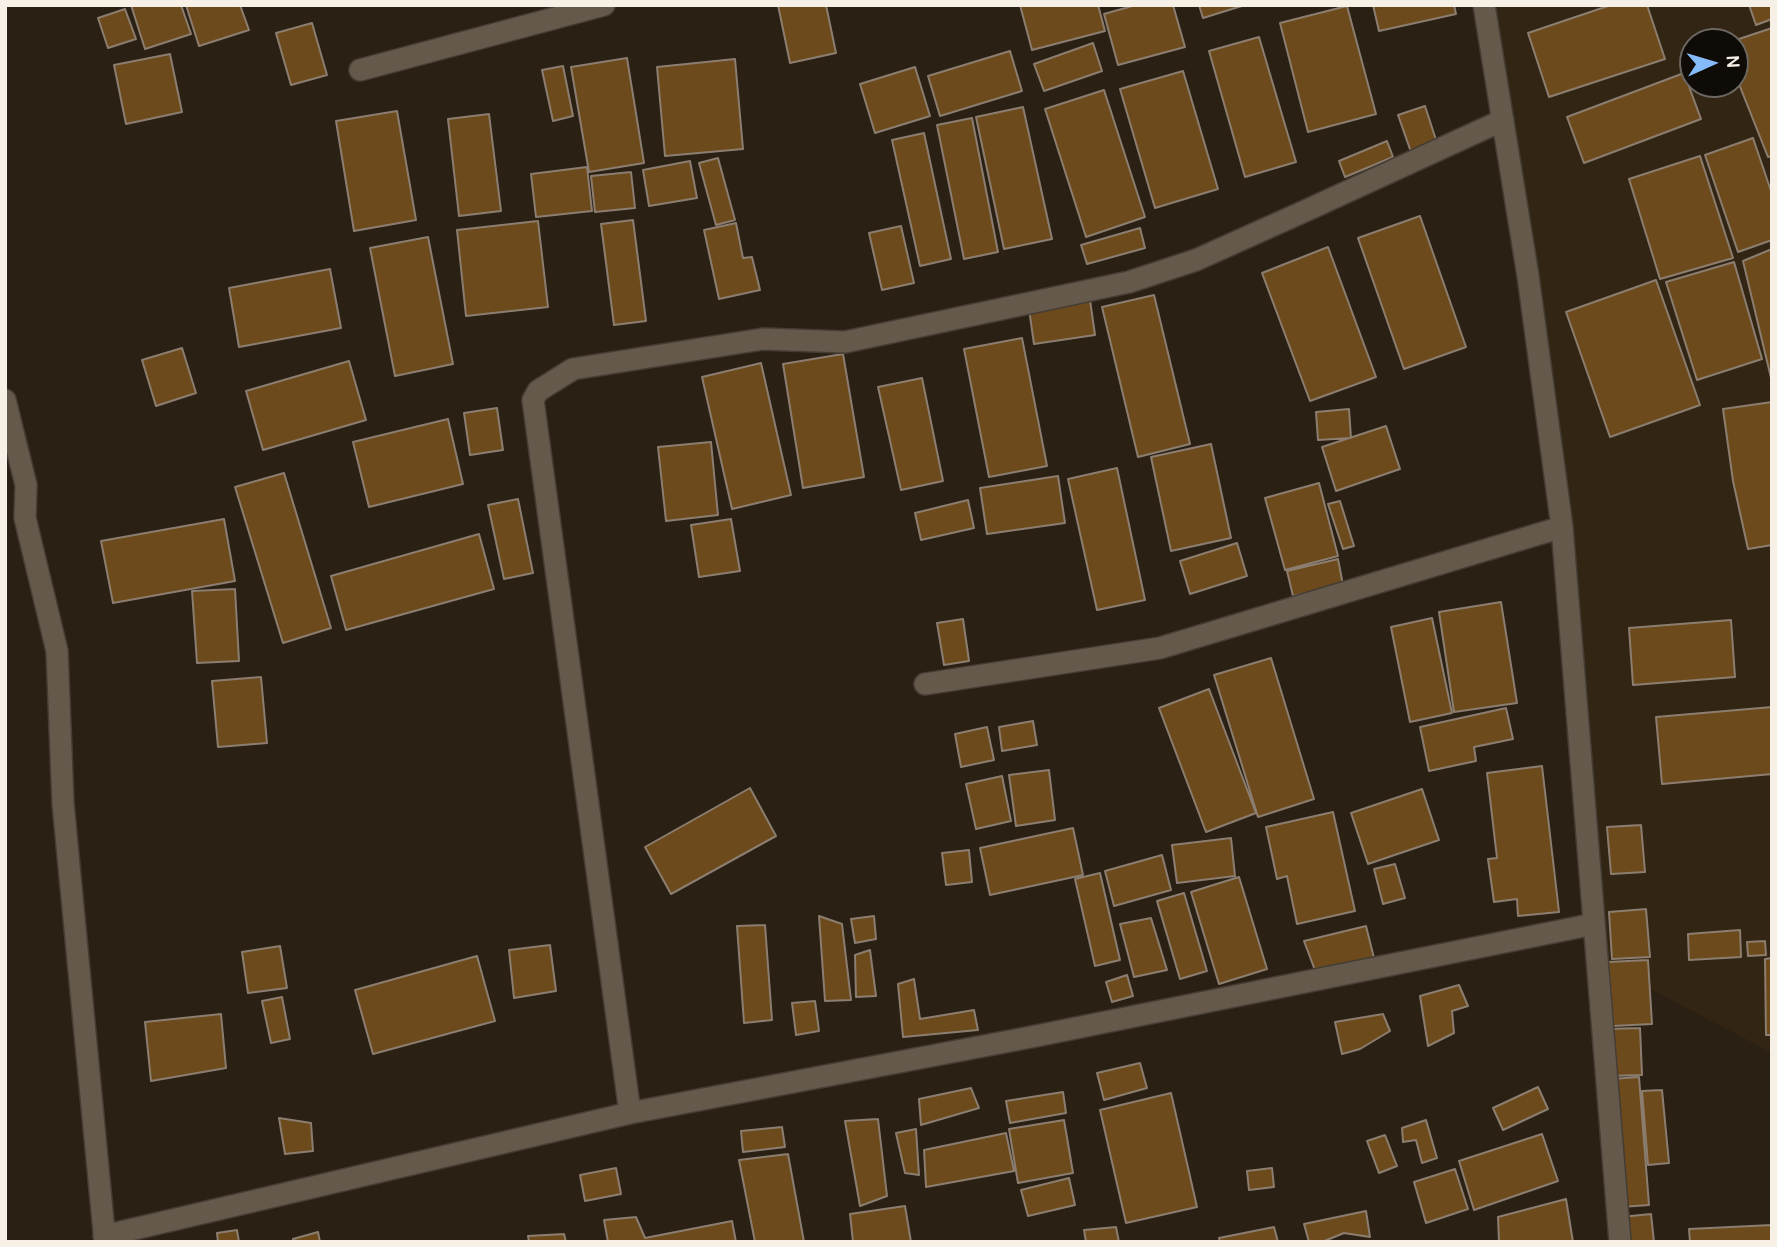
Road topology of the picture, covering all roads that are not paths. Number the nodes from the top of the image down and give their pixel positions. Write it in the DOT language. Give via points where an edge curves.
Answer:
graph roads {
  1 [pos="604,5"];
  2 [pos="1484,5"];
  3 [pos="360,70"];
  4 [pos="1503,120"];
  5 [pos="5,400"];
  6 [pos="1562,527"];
  7 [pos="925,684"];
  8 [pos="1594,924"];
  9 [pos="630,1113"];
  10 [pos="104,1239"];
  11 [pos="1620,1242"];
  1 -- 3 [label="street"];
  2 -- 4 [label="street"];
  4 -- 6 [label="street"];
  4 -- 9 [label="street" via="1196,260 1129,282 845,342 763,339 573,369 538,391 533,400"];
  5 -- 10 [label="street" via="57,651 63,803"];
  6 -- 7 [label="street" via="1160,648"];
  6 -- 8 [label="street"];
  8 -- 9 [label="street"];
  8 -- 11 [label="street"];
  9 -- 10 [label="street"];
}
